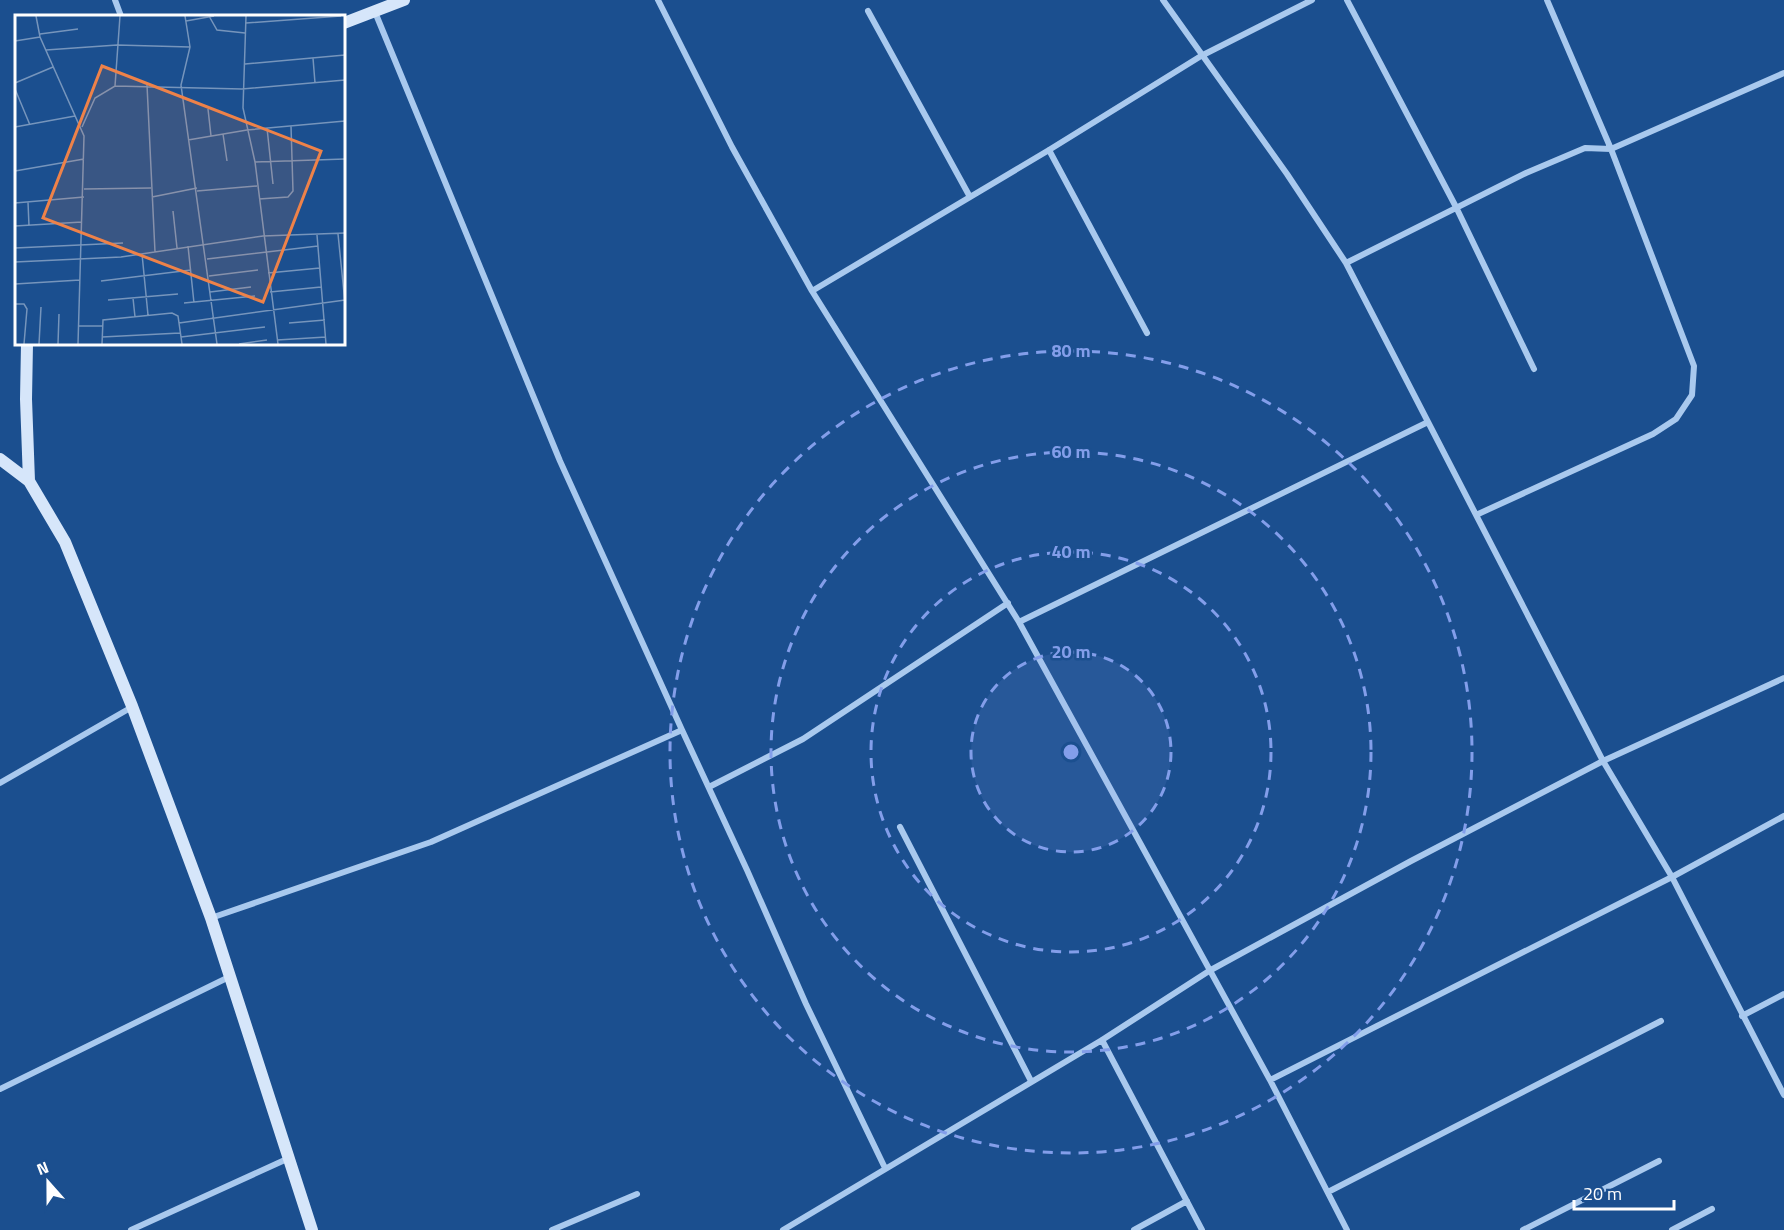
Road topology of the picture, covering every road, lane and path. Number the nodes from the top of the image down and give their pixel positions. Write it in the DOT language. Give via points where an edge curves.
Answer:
graph roads {
  1 [pos="115,0"];
  2 [pos="404,0"];
  3 [pos="658,0"];
  4 [pos="1163,0"];
  5 [pos="1312,0"];
  6 [pos="1347,0"];
  7 [pos="1546,0"];
  8 [pos="867,11"];
  9 [pos="375,12"];
  10 [pos="121,15"];
  11 [pos="345,23"];
  12 [pos="1202,56"];
  13 [pos="1784,73"];
  14 [pos="1611,149"];
  15 [pos="1049,150"];
  16 [pos="970,197"];
  17 [pos="1456,207"];
  18 [pos="1346,263"];
  19 [pos="812,291"];
  20 [pos="1147,333"];
  21 [pos="27,345"];
  22 [pos="1534,369"];
  23 [pos="1428,422"];
  24 [pos="0,459"];
  25 [pos="29,481"];
  26 [pos="1476,515"];
  27 [pos="1008,603"];
  28 [pos="1018,622"];
  29 [pos="1784,678"];
  30 [pos="132,706"];
  31 [pos="682,730"];
  32 [pos="1603,761"];
  33 [pos="0,783"];
  34 [pos="709,787"];
  35 [pos="1784,816"];
  36 [pos="900,827"];
  37 [pos="1672,877"];
  38 [pos="211,918"];
  39 [pos="1209,971"];
  40 [pos="230,976"];
  41 [pos="1784,994"];
  42 [pos="1742,1016"];
  43 [pos="1661,1021"];
  44 [pos="1102,1040"];
  45 [pos="1270,1080"];
  46 [pos="1031,1081"];
  47 [pos="0,1089"];
  48 [pos="1784,1095"];
  49 [pos="288,1159"];
  50 [pos="1659,1161"];
  51 [pos="885,1168"];
  52 [pos="1328,1192"];
  53 [pos="637,1194"];
  54 [pos="1187,1201"];
  55 [pos="1712,1209"];
  56 [pos="797,1227"];
  57 [pos="131,1230"];
  58 [pos="312,1230"];
  59 [pos="552,1230"];
  60 [pos="783,1230"];
  61 [pos="1134,1230"];
  62 [pos="1202,1230"];
  63 [pos="1347,1230"];
  64 [pos="1523,1230"];
  65 [pos="1672,1230"];
  1 -- 10 [label="street"];
  2 -- 9 [label="main road"];
  3 -- 19 [label="street" via="732,147"];
  4 -- 12 [label="street"];
  5 -- 12 [label="street"];
  6 -- 17 [label="street"];
  7 -- 14 [label="street"];
  8 -- 16 [label="street"];
  9 -- 11 [label="main road"];
  9 -- 31 [label="street" via="560,461"];
  12 -- 15 [label="street"];
  12 -- 18 [label="street"];
  13 -- 14 [label="street"];
  14 -- 17 [label="street" via="1585,148"];
  14 -- 26 [label="street" via="1694,366 1692,395 1676,420 1653,434"];
  15 -- 16 [label="street"];
  15 -- 20 [label="street"];
  16 -- 19 [label="street"];
  17 -- 18 [label="street"];
  17 -- 22 [label="street"];
  18 -- 23 [label="street"];
  19 -- 27 [label="street"];
  21 -- 25 [label="main road"];
  23 -- 26 [label="street"];
  23 -- 28 [label="street"];
  24 -- 25 [label="main road"];
  25 -- 30 [label="main road" via="65,542"];
  26 -- 32 [label="street"];
  27 -- 28 [label="street"];
  27 -- 34 [label="street" via="803,739"];
  28 -- 39 [label="street"];
  29 -- 32 [label="street"];
  30 -- 33 [label="street"];
  30 -- 38 [label="main road"];
  31 -- 34 [label="street"];
  31 -- 38 [label="street" via="431,842"];
  32 -- 37 [label="street"];
  32 -- 39 [label="street"];
  34 -- 51 [label="street"];
  35 -- 37 [label="street"];
  36 -- 46 [label="street"];
  37 -- 42 [label="street"];
  37 -- 45 [label="street"];
  38 -- 40 [label="main road"];
  39 -- 44 [label="street"];
  39 -- 45 [label="street"];
  40 -- 47 [label="street"];
  40 -- 49 [label="main road"];
  41 -- 42 [label="street"];
  42 -- 48 [label="street"];
  43 -- 52 [label="street"];
  44 -- 46 [label="street"];
  44 -- 54 [label="street"];
  45 -- 52 [label="street"];
  46 -- 51 [label="street"];
  49 -- 57 [label="street"];
  49 -- 58 [label="main road"];
  50 -- 64 [label="street"];
  51 -- 56 [label="street"];
  52 -- 63 [label="street"];
  53 -- 59 [label="street"];
  54 -- 61 [label="street"];
  54 -- 62 [label="street"];
  55 -- 65 [label="street"];
  56 -- 60 [label="street"];
}
